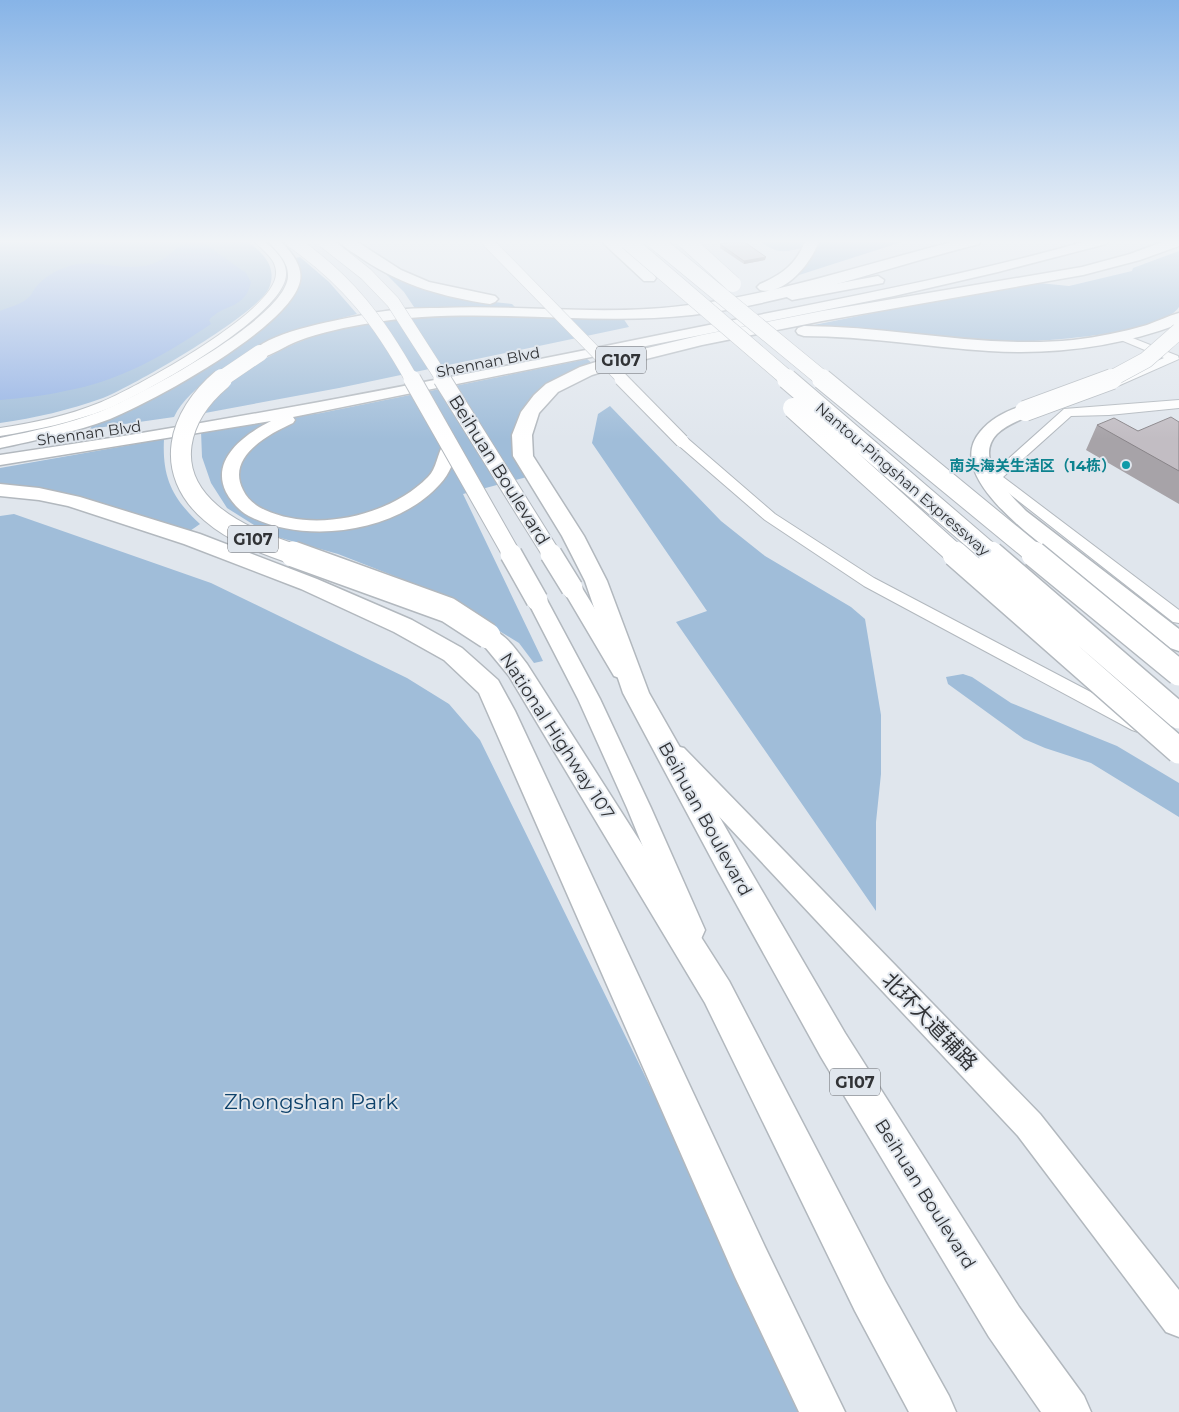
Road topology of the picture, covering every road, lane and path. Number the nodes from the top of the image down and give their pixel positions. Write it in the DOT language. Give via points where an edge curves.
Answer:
graph roads {
  1 [pos="261,307"];
  2 [pos="279,307"];
  3 [pos="364,307"];
  4 [pos="396,307"];
  5 [pos="550,307"];
  6 [pos="681,307"];
  7 [pos="703,307"];
  8 [pos="713,307"];
  9 [pos="718,307"];
  10 [pos="734,307"];
  11 [pos="740,307"];
  12 [pos="758,307"];
  13 [pos="821,307"];
  14 [pos="873,307"];
  15 [pos="688,318"];
  16 [pos="1179,318"];
  17 [pos="1179,331"];
  18 [pos="726,335"];
  19 [pos="1120,336"];
  20 [pos="1179,404"];
  21 [pos="331,405"];
  22 [pos="1068,412"];
  23 [pos="0,432"];
  24 [pos="0,445"];
  25 [pos="450,448"];
  26 [pos="906,448"];
  27 [pos="0,460"];
  28 [pos="0,490"];
  29 [pos="1179,618"];
  30 [pos="1179,642"];
  31 [pos="1179,673"];
  32 [pos="636,693"];
  33 [pos="1179,716"];
  34 [pos="662,740"];
  35 [pos="1179,746"];
  36 [pos="1179,751"];
  37 [pos="717,992"];
  38 [pos="1179,1319"];
  39 [pos="822,1412"];
  40 [pos="933,1412"];
  41 [pos="1068,1412"];
  1 -- 23 [label="street" via="240,325 120,399 72,417"];
  2 -- 24 [label="main road" via="183,376 140,400 73,425"];
  3 -- 25 [label="main road, Beihuan Boulevard, bridge" via="379,324"];
  4 -- 32 [label="main road, Beihuan Boulevard, bridge"];
  5 -- 35 [label="street, bridge" via="682,441 770,517 869,582"];
  6 -- 36 [label="highway, bridge" via="1016,609"];
  7 -- 33 [label="highway, Nantou-Pingshan Expressway, bridge"];
  8 -- 37 [label="highway, National Highway 107 / G107, bridge" via="629,315 448,312 393,315 314,330 274,345 224,377 188,419 180,453 181,467 190,491 209,512 245,535 448,610 469,622 503,650"];
  9 -- 15 [label="highway"];
  10 -- 26 [label="highway, Nantou-Pingshan Expressway, bridge"];
  11 -- 15 [label="main road, Shennan Blvd"];
  12 -- 26 [label="highway, bridge"];
  13 -- 21 [label="main road, Shennan Blvd"];
  14 -- 18 [label="highway, G107"];
  15 -- 24 [label="main road, Shennan Blvd" via="539,352 322,394 98,433"];
  16 -- 19 [label="highway"];
  17 -- 30 [label="highway, bridge" via="1154,355 1113,379 1005,420 989,431 981,445 980,460 986,477 1000,497 1019,515"];
  18 -- 19 [label="highway" via="850,332 965,344 1022,346"];
  18 -- 32 [label="highway, G107" via="586,371 552,388 540,399 530,412 522,435 523,456 573,536 596,581"];
  19 -- 22 [label="street" via="1174,358 1057,404"];
  20 -- 22 [label="street"];
  21 -- 25 [label="main road" via="271,426 236,456 230,478 232,490 242,503 260,515 280,522 333,525 363,520 415,498 434,482 445,465"];
  21 -- 27 [label="main road, Shennan Blvd" via="78,450"];
  22 -- 29 [label="street" via="995,477"];
  25 -- 37 [label="main road, Beihuan Boulevard, bridge" via="537,600 600,724"];
  26 -- 31 [label="highway, Nantou-Pingshan Expressway, bridge"];
  28 -- 39 [label="highway" via="56,497 192,539 309,584 428,639 453,654 489,687 750,1262"];
  32 -- 34 [label="highway, Beihuan Boulevard / G107"];
  34 -- 38 [label="main road, 北环大道辅路" via="1029,1125"];
  34 -- 41 [label="highway, Beihuan Boulevard / G107" via="832,1045 1004,1322"];
  37 -- 40 [label="highway, Beihuan Boulevard / G107" via="870,1296"];
}
